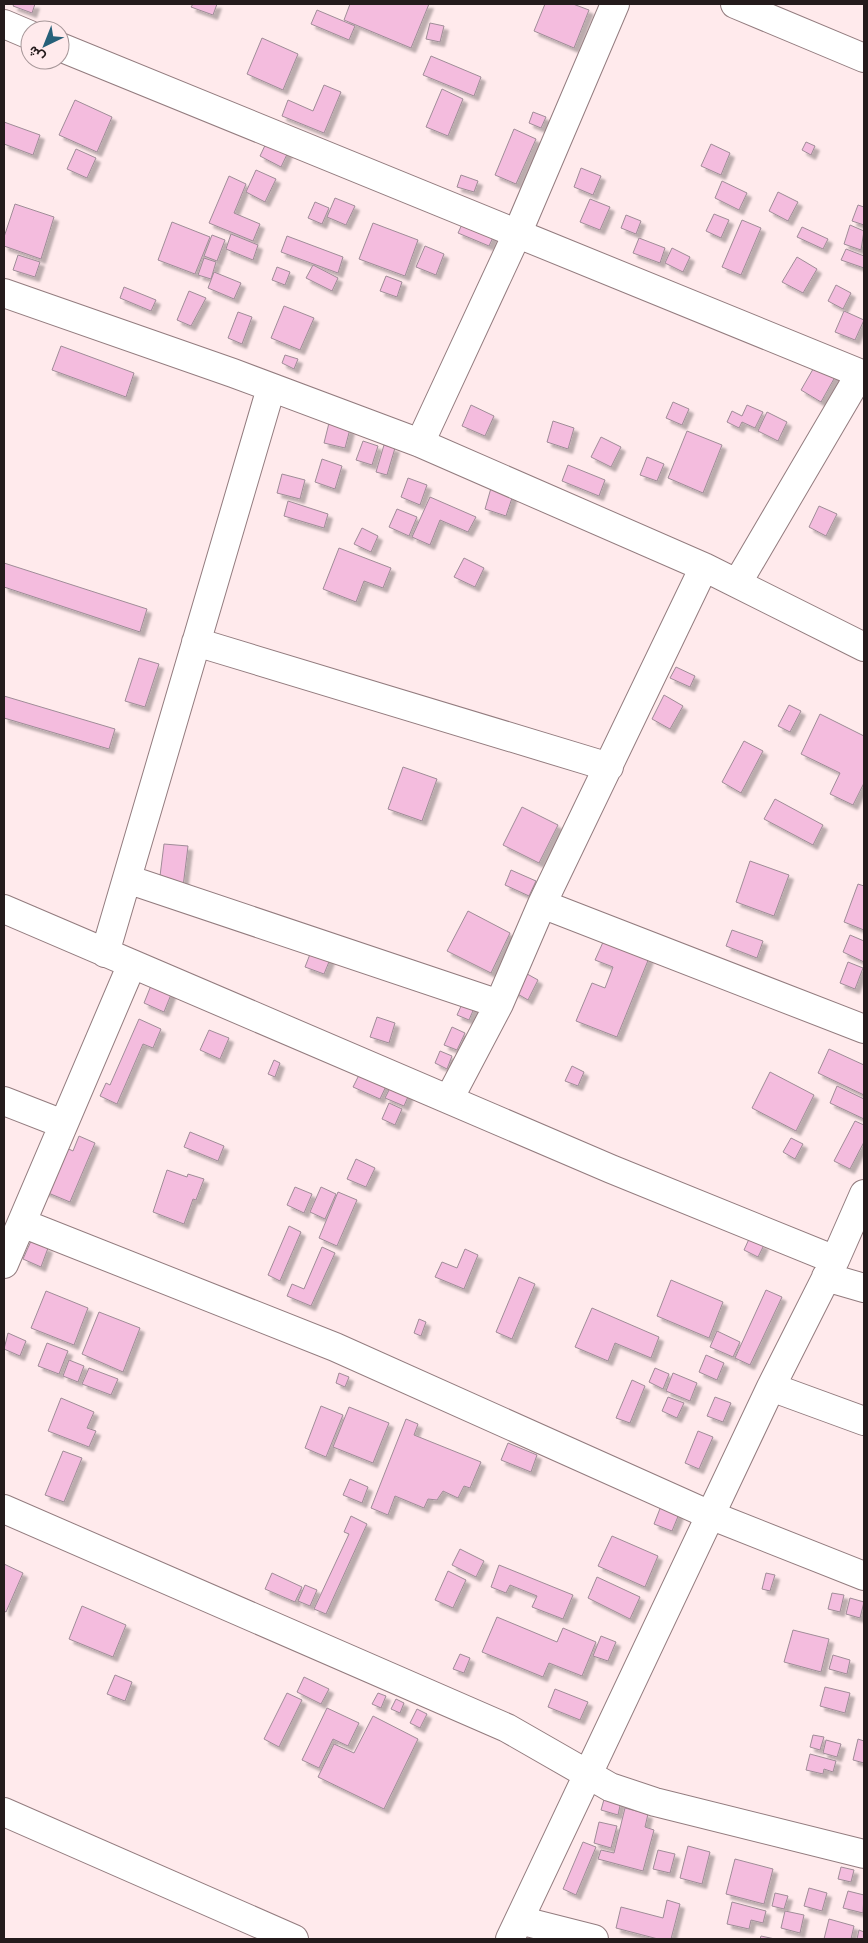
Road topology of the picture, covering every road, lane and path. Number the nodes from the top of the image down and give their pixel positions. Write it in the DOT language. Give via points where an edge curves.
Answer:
graph roads {
  1 [pos="615,4"];
  2 [pos="735,4"];
  3 [pos="7,18"];
  4 [pos="20,28"];
  5 [pos="70,51"];
  6 [pos="864,58"];
  7 [pos="517,234"];
  8 [pos="4,293"];
  9 [pos="862,374"];
  10 [pos="272,388"];
  11 [pos="420,444"];
  12 [pos="704,566"];
  13 [pos="738,582"];
  14 [pos="196,642"];
  15 [pos="864,648"];
  16 [pos="609,767"];
  17 [pos="128,879"];
  18 [pos="542,904"];
  19 [pos="4,909"];
  20 [pos="105,953"];
  21 [pos="132,964"];
  22 [pos="499,1004"];
  23 [pos="864,1029"];
  24 [pos="448,1099"];
  25 [pos="4,1100"];
  26 [pos="63,1124"];
  27 [pos="864,1194"];
  28 [pos="22,1222"];
  29 [pos="4,1264"];
  30 [pos="831,1268"];
  31 [pos="864,1288"];
  32 [pos="771,1387"];
  33 [pos="864,1421"];
  34 [pos="4,1509"];
  35 [pos="710,1515"];
  36 [pos="864,1576"];
  37 [pos="587,1774"];
  38 [pos="4,1812"];
  39 [pos="864,1854"];
  40 [pos="514,1930"];
  41 [pos="294,1939"];
  42 [pos="594,1939"];
  1 -- 7 [label="street"];
  2 -- 6 [label="street"];
  3 -- 4 [label="street"];
  5 -- 7 [label="street"];
  7 -- 9 [label="street"];
  7 -- 11 [label="street"];
  8 -- 10 [label="street"];
  9 -- 13 [label="street"];
  10 -- 11 [label="street"];
  10 -- 14 [label="street"];
  11 -- 12 [label="street"];
  12 -- 13 [label="street"];
  12 -- 16 [label="street"];
  13 -- 15 [label="street"];
  14 -- 16 [label="street"];
  14 -- 17 [label="street"];
  16 -- 18 [label="street"];
  17 -- 20 [label="street"];
  17 -- 22 [label="street"];
  18 -- 22 [label="street"];
  18 -- 23 [label="street"];
  19 -- 20 [label="street"];
  20 -- 21 [label="street"];
  21 -- 24 [label="street"];
  21 -- 26 [label="street"];
  22 -- 24 [label="street"];
  24 -- 30 [label="street"];
  25 -- 26 [label="street"];
  26 -- 28 [label="street"];
  27 -- 30 [label="street"];
  28 -- 29 [label="street"];
  28 -- 35 [label="street" via="335,1346"];
  30 -- 31 [label="street"];
  30 -- 32 [label="street"];
  32 -- 33 [label="street"];
  32 -- 35 [label="street"];
  34 -- 37 [label="street" via="525,1736"];
  35 -- 36 [label="street"];
  35 -- 37 [label="street"];
  37 -- 39 [label="street" via="610,1787 655,1802"];
  37 -- 40 [label="street"];
  38 -- 41 [label="street"];
  40 -- 42 [label="street"];
}
